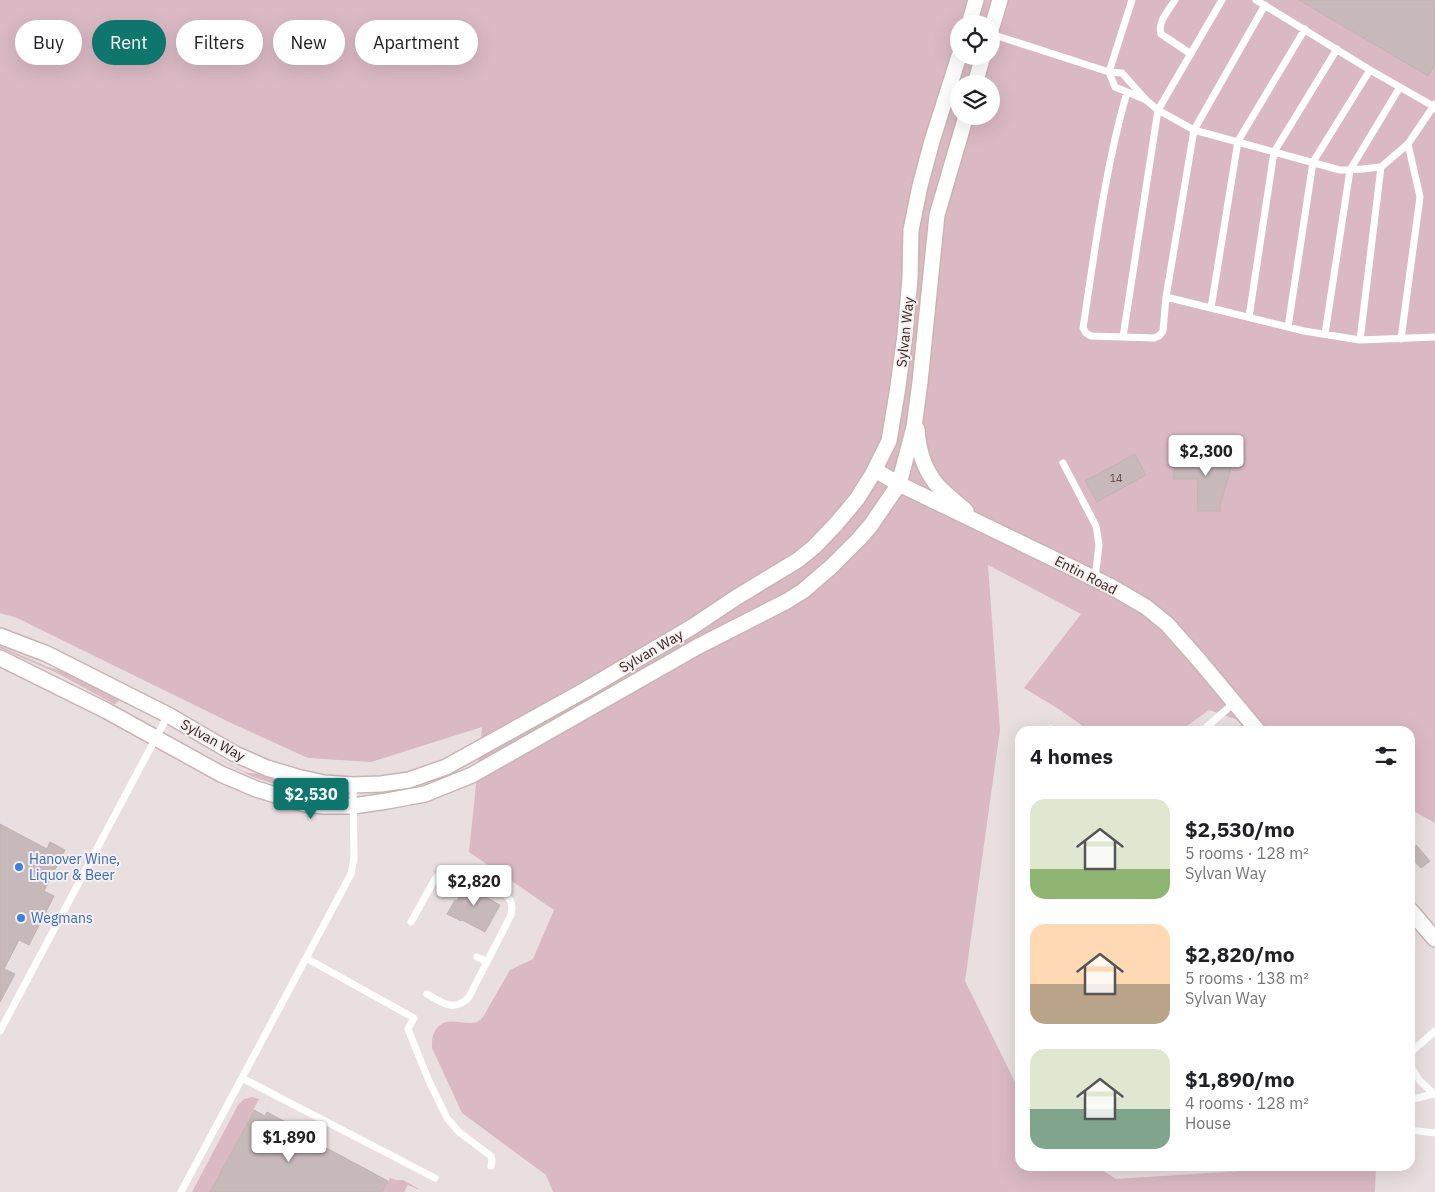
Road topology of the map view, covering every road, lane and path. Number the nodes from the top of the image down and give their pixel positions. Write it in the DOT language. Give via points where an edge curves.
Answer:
graph roads {
  1 [pos="976,0"];
  2 [pos="1000,0"];
  3 [pos="1132,0"];
  4 [pos="1175,0"];
  5 [pos="1222,0"];
  6 [pos="1256,0"];
  7 [pos="1265,5"];
  8 [pos="972,15"];
  9 [pos="996,15"];
  10 [pos="1305,29"];
  11 [pos="1000,37"];
  12 [pos="1338,49"];
  13 [pos="1191,54"];
  14 [pos="956,65"];
  15 [pos="1370,70"];
  16 [pos="1109,72"];
  17 [pos="1400,87"];
  18 [pos="1127,92"];
  19 [pos="1146,100"];
  20 [pos="1434,107"];
  21 [pos="1158,110"];
  22 [pos="963,125"];
  23 [pos="1194,130"];
  24 [pos="1238,141"];
  25 [pos="1408,144"];
  26 [pos="1274,152"];
  27 [pos="1313,162"];
  28 [pos="1381,167"];
  29 [pos="1350,170"];
  30 [pos="1166,297"];
  31 [pos="1211,308"];
  32 [pos="1249,317"];
  33 [pos="1288,327"];
  34 [pos="1325,334"];
  35 [pos="1123,337"];
  36 [pos="1435,338"];
  37 [pos="1401,339"];
  38 [pos="1360,340"];
  39 [pos="916,413"];
  40 [pos="1063,463"];
  41 [pos="875,470"];
  42 [pos="899,484"];
  43 [pos="978,522"];
  44 [pos="1095,578"];
  45 [pos="0,636"];
  46 [pos="0,658"];
  47 [pos="570,698"];
  48 [pos="1234,703"];
  49 [pos="580,714"];
  50 [pos="168,715"];
  51 [pos="1208,726"];
  52 [pos="1254,726"];
  53 [pos="156,738"];
  54 [pos="353,785"];
  55 [pos="353,806"];
  56 [pos="1415,917"];
  57 [pos="412,922"];
  58 [pos="1435,939"];
  59 [pos="477,957"];
  60 [pos="306,958"];
  61 [pos="486,961"];
  62 [pos="427,994"];
  63 [pos="0,1031"];
  64 [pos="1435,1031"];
  65 [pos="1415,1048"];
  66 [pos="1415,1073"];
  67 [pos="242,1078"];
  68 [pos="1434,1094"];
  69 [pos="1415,1099"];
  70 [pos="1415,1131"];
  71 [pos="1435,1133"];
  72 [pos="492,1166"];
  73 [pos="435,1178"];
  74 [pos="181,1192"];
  1 -- 8 [label="street"];
  2 -- 9 [label="street"];
  3 -- 16 [label="lane"];
  4 -- 13 [label="lane" via="1161,23 1161,34"];
  5 -- 13 [label="lane"];
  6 -- 7 [label="lane"];
  7 -- 10 [label="lane"];
  7 -- 23 [label="lane"];
  10 -- 12 [label="lane"];
  10 -- 24 [label="lane"];
  11 -- 16 [label="lane"];
  12 -- 15 [label="lane"];
  12 -- 26 [label="lane"];
  13 -- 21 [label="lane"];
  14 -- 41 [label="street, Sylvan Way" via="920,186 912,230 909,297 897,393 888,441"];
  15 -- 17 [label="lane"];
  15 -- 27 [label="lane"];
  16 -- 18 [label="lane" via="1115,87"];
  16 -- 19 [label="lane" via="1122,73"];
  17 -- 20 [label="lane"];
  17 -- 29 [label="lane"];
  18 -- 19 [label="lane"];
  18 -- 35 [label="lane" via="1103,197 1083,328 1091,336"];
  19 -- 21 [label="lane"];
  20 -- 25 [label="lane"];
  21 -- 23 [label="lane"];
  21 -- 35 [label="lane"];
  22 -- 39 [label="street, Sylvan Way" via="936,215"];
  23 -- 24 [label="lane"];
  23 -- 30 [label="lane"];
  24 -- 26 [label="lane"];
  24 -- 31 [label="lane"];
  25 -- 28 [label="lane"];
  25 -- 37 [label="lane" via="1420,197"];
  26 -- 27 [label="lane"];
  26 -- 32 [label="lane"];
  27 -- 29 [label="lane"];
  27 -- 33 [label="lane"];
  28 -- 29 [label="lane"];
  28 -- 38 [label="lane"];
  29 -- 34 [label="lane"];
  30 -- 31 [label="lane"];
  30 -- 35 [label="lane" via="1163,331 1159,336"];
  31 -- 32 [label="lane"];
  32 -- 33 [label="lane"];
  33 -- 34 [label="lane"];
  34 -- 38 [label="lane"];
  36 -- 37 [label="lane"];
  37 -- 38 [label="lane"];
  39 -- 42 [label="street, Sylvan Way"];
  39 -- 43 [label="street" via="920,455 934,482"];
  40 -- 44 [label="lane" via="1096,526 1099,545"];
  41 -- 42 [label="street, Entin Road"];
  41 -- 47 [label="street, Sylvan Way" via="836,524 798,560"];
  42 -- 43 [label="street, Entin Road"];
  42 -- 49 [label="street, Sylvan Way" via="872,525 803,591"];
  43 -- 44 [label="street, Entin Road"];
  44 -- 48 [label="street, Entin Road" via="1146,607 1167,624"];
  45 -- 50 [label="street, Sylvan Way" via="47,654"];
  46 -- 53 [label="street, Sylvan Way"];
  47 -- 49 [label="street"];
  47 -- 54 [label="street, Sylvan Way" via="446,767 409,780"];
  48 -- 51 [label="lane"];
  48 -- 52 [label="street, Entin Road"];
  49 -- 55 [label="street, Sylvan Way" via="455,783 425,794"];
  50 -- 53 [label="lane"];
  50 -- 54 [label="street, Sylvan Way" via="235,754 267,768 324,783"];
  53 -- 55 [label="street, Sylvan Way" via="221,774 256,789 305,804"];
  53 -- 63 [label="lane"];
  54 -- 55 [label="lane"];
  55 -- 60 [label="lane" via="352,874"];
  56 -- 58 [label="street"];
  57 -- 61 [label="lane" via="439,874 448,869 463,871 503,892 511,902 511,915"];
  59 -- 61 [label="lane"];
  60 -- 67 [label="lane"];
  60 -- 72 [label="lane" via="414,1018 408,1029 448,1118 458,1132 491,1156"];
  61 -- 62 [label="lane" via="464,1003 450,1005"];
  64 -- 65 [label="lane"];
  66 -- 68 [label="lane"];
  67 -- 73 [label="lane"];
  67 -- 74 [label="lane"];
  68 -- 69 [label="lane"];
  70 -- 71 [label="lane"];
}
